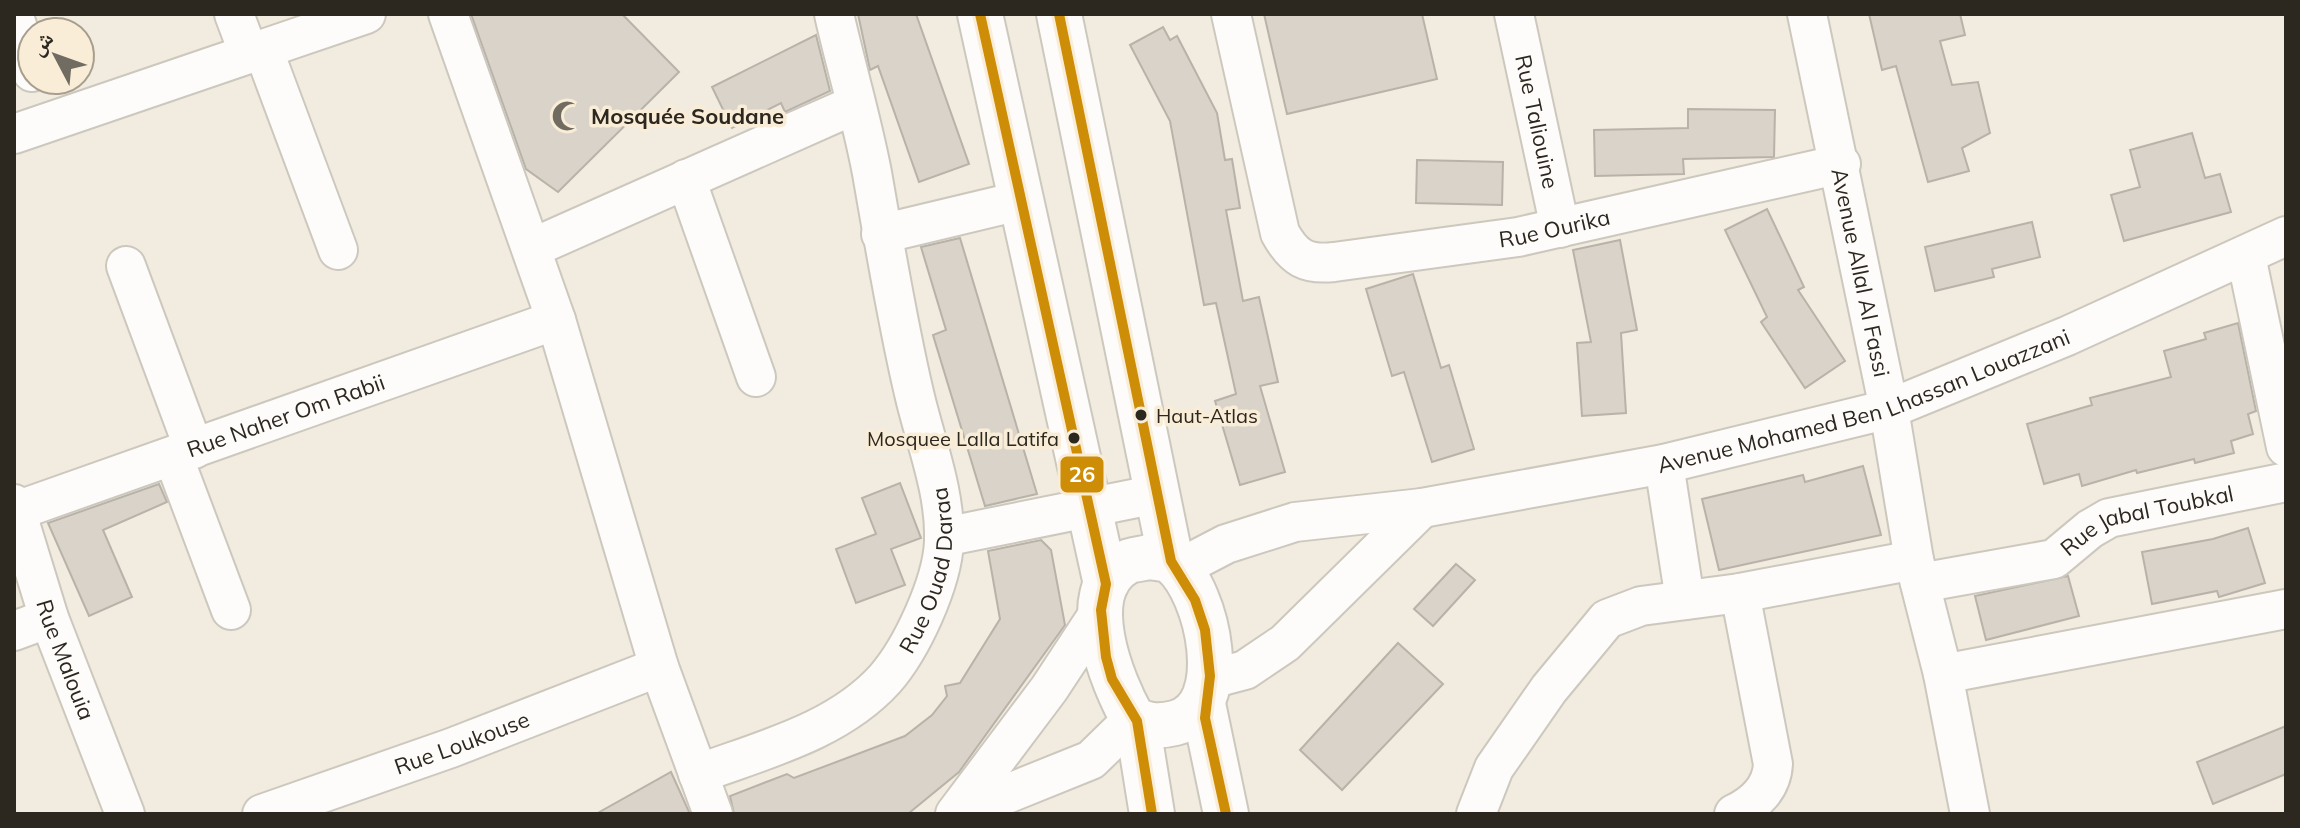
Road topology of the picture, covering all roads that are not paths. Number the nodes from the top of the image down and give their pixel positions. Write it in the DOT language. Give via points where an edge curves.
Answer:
graph roads {
  1 [pos="234,14"];
  2 [pos="366,14"];
  3 [pos="448,14"];
  4 [pos="834,14"];
  5 [pos="980,14"];
  6 [pos="1059,14"];
  7 [pos="1231,14"];
  8 [pos="1514,14"];
  9 [pos="1807,14"];
  10 [pos="256,52"];
  11 [pos="33,96"];
  12 [pos="854,105"];
  13 [pos="31,128"];
  14 [pos="1841,164"];
  15 [pos="686,179"];
  16 [pos="1023,200"];
  17 [pos="1560,228"];
  18 [pos="881,234"];
  19 [pos="2286,236"];
  20 [pos="532,248"];
  21 [pos="338,250"];
  22 [pos="2246,256"];
  23 [pos="126,266"];
  24 [pos="556,320"];
  25 [pos="756,377"];
  26 [pos="1889,409"];
  27 [pos="2286,447"];
  28 [pos="184,453"];
  29 [pos="1664,464"];
  30 [pos="2286,482"];
  31 [pos="1157,494"];
  32 [pos="1088,505"];
  33 [pos="15,507"];
  34 [pos="1422,508"];
  35 [pos="944,537"];
  36 [pos="1174,565"];
  37 [pos="1917,571"];
  38 [pos="1740,593"];
  39 [pos="1104,597"];
  40 [pos="1685,600"];
  41 [pos="2286,609"];
  42 [pos="231,610"];
  43 [pos="49,618"];
  44 [pos="14,631"];
  45 [pos="659,667"];
  46 [pos="1943,674"];
  47 [pos="1207,691"];
  48 [pos="1135,720"];
  49 [pos="698,774"];
  50 [pos="125,814"];
  51 [pos="262,814"];
  52 [pos="713,814"];
  53 [pos="956,814"];
  54 [pos="1152,814"];
  55 [pos="1226,814"];
  56 [pos="1476,814"];
  57 [pos="1734,814"];
  58 [pos="1970,814"];
  1 -- 10 [label="street"];
  2 -- 10 [label="street"];
  3 -- 20 [label="street"];
  4 -- 12 [label="street, Rue Ouad Daraa"];
  5 -- 16 [label="main road"];
  6 -- 31 [label="main road"];
  7 -- 17 [label="street, Rue Ourika" via="1280,233 1297,257 1315,264"];
  8 -- 17 [label="street, Rue Taliouine"];
  9 -- 14 [label="street, Avenue Allal Al Fassi"];
  10 -- 13 [label="street"];
  10 -- 21 [label="street"];
  11 -- 13 [label="street"];
  12 -- 15 [label="street"];
  12 -- 18 [label="street, Rue Ouad Daraa"];
  14 -- 17 [label="street, Rue Ourika"];
  14 -- 26 [label="street, Avenue Allal Al Fassi"];
  15 -- 20 [label="street"];
  15 -- 25 [label="street"];
  16 -- 18 [label="street"];
  16 -- 32 [label="main road"];
  18 -- 35 [label="street, Rue Ouad Daraa" via="933,462"];
  19 -- 22 [label="street, Avenue Mohamed Ben Lhassan Louazzani"];
  20 -- 24 [label="street"];
  22 -- 26 [label="street, Avenue Mohamed Ben Lhassan Louazzani"];
  22 -- 27 [label="street"];
  23 -- 28 [label="street"];
  24 -- 28 [label="street, Rue Naher Om Rabii"];
  24 -- 45 [label="street"];
  26 -- 29 [label="street, Avenue Mohamed Ben Lhassan Louazzani"];
  26 -- 37 [label="street, Avenue Allal Al Fassi"];
  28 -- 33 [label="street, Rue Naher Om Rabii"];
  28 -- 42 [label="street"];
  29 -- 34 [label="street, Avenue Mohamed Ben Lhassan Louazzani"];
  29 -- 40 [label="street"];
  30 -- 37 [label="street, Rue Jabal Toubkal" via="2109,518 2054,559"];
  31 -- 32 [label="street"];
  31 -- 36 [label="main road"];
  32 -- 35 [label="street"];
  32 -- 39 [label="main road"];
  33 -- 43 [label="street, Rue Malouia"];
  34 -- 36 [label="street, Avenue Mohamed Ben Lhassan Louazzani" via="1295,522"];
  34 -- 47 [label="street" via="1285,643"];
  35 -- 49 [label="street, Rue Ouad Daraa" via="943,558 927,604 905,653 884,680 809,733"];
  36 -- 39 [label="main road" via="1149,557 1125,563"];
  36 -- 47 [label="main road" via="1203,624"];
  37 -- 38 [label="street, Rue Jabal Toubkal"];
  37 -- 46 [label="street, Avenue Allal Al Fassi"];
  38 -- 40 [label="street, Rue Jabal Toubkal"];
  38 -- 57 [label="street" via="1773,764 1768,784 1751,806"];
  39 -- 48 [label="main road" via="1112,679"];
  39 -- 53 [label="street" via="1049,689"];
  40 -- 56 [label="street, Rue Jabal Toubkal" via="1625,610 1607,619 1494,768"];
  41 -- 46 [label="street"];
  43 -- 44 [label="street"];
  43 -- 50 [label="street, Rue Malouia"];
  45 -- 49 [label="street"];
  45 -- 51 [label="street, Rue Loukouse"];
  46 -- 58 [label="street, Avenue Allal Al Fassi"];
  47 -- 48 [label="main road" via="1186,721 1159,727"];
  47 -- 55 [label="main road"];
  48 -- 53 [label="street" via="1091,760"];
  48 -- 54 [label="main road"];
  49 -- 52 [label="street"];
}
